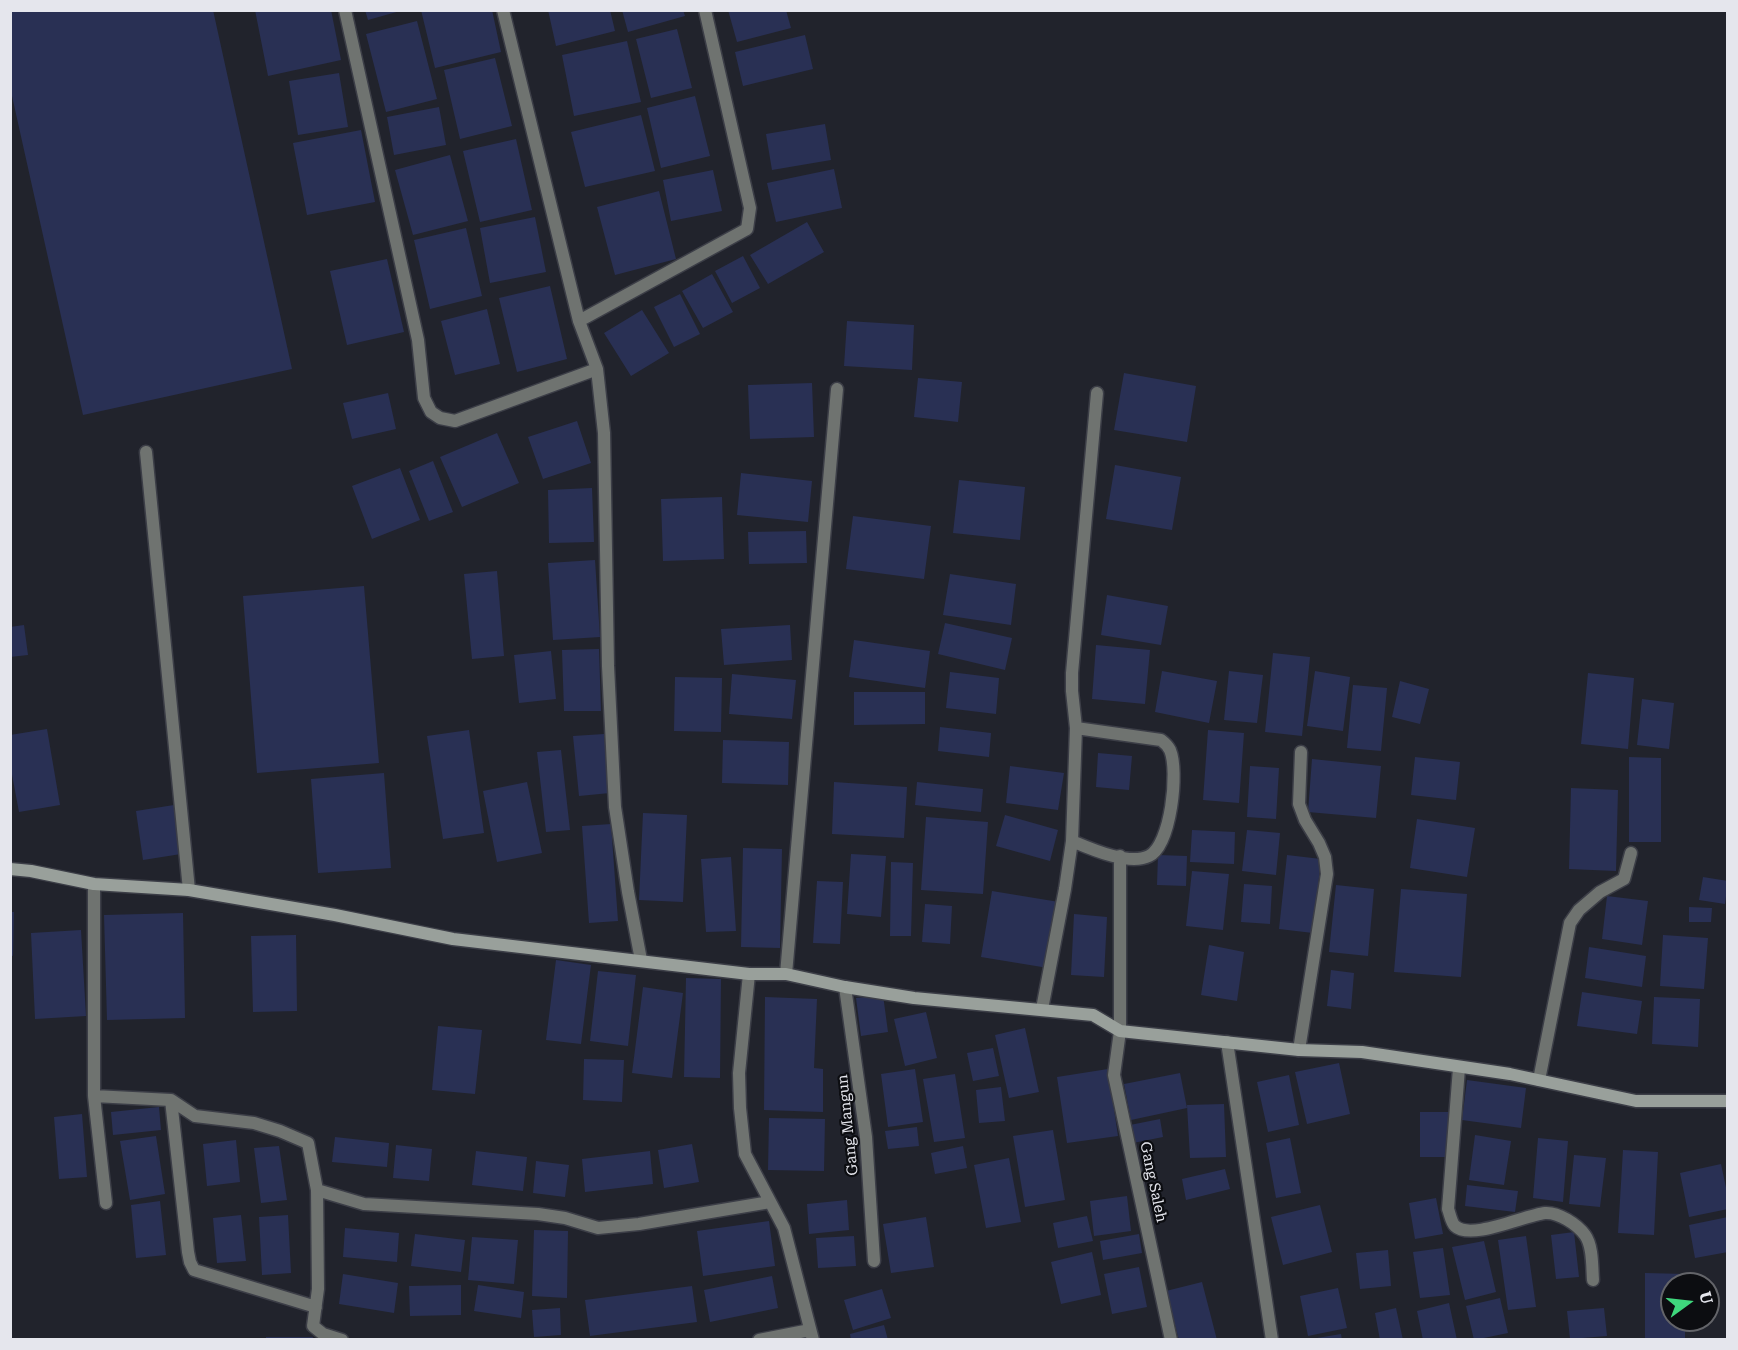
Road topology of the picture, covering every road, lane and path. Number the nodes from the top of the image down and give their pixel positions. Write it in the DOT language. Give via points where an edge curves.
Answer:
graph roads {
  1 [pos="345,10"];
  2 [pos="503,10"];
  3 [pos="705,10"];
  4 [pos="579,321"];
  5 [pos="597,369"];
  6 [pos="837,389"];
  7 [pos="1097,393"];
  8 [pos="146,452"];
  9 [pos="1076,728"];
  10 [pos="1300,752"];
  11 [pos="1072,841"];
  12 [pos="1631,853"];
  13 [pos="1120,856"];
  14 [pos="10,869"];
  15 [pos="94,884"];
  16 [pos="189,890"];
  17 [pos="641,960"];
  18 [pos="749,974"];
  19 [pos="786,974"];
  20 [pos="845,987"];
  21 [pos="1041,1009"];
  22 [pos="1120,1031"];
  23 [pos="1227,1042"];
  24 [pos="1299,1050"];
  25 [pos="1459,1068"];
  26 [pos="1539,1080"];
  27 [pos="94,1096"];
  28 [pos="171,1100"];
  29 [pos="1728,1101"];
  30 [pos="317,1190"];
  31 [pos="771,1202"];
  32 [pos="106,1203"];
  33 [pos="873,1261"];
  34 [pos="1593,1280"];
  35 [pos="316,1307"];
  36 [pos="812,1335"];
  37 [pos="339,1339"];
  38 [pos="759,1340"];
  39 [pos="1171,1340"];
  40 [pos="1272,1340"];
  1 -- 5 [label="street" via="418,340 424,398 431,412 455,421"];
  2 -- 4 [label="street"];
  3 -- 4 [label="street" via="750,208 747,229"];
  4 -- 5 [label="street"];
  5 -- 17 [label="street" via="606,482 608,666 615,807"];
  6 -- 19 [label="street"];
  7 -- 9 [label="street" via="1072,673"];
  8 -- 16 [label="street"];
  9 -- 11 [label="street"];
  9 -- 13 [label="street" via="1161,740 1172,753 1174,782 1169,819 1158,846 1143,858"];
  10 -- 24 [label="street" via="1299,804 1325,857 1328,874"];
  11 -- 13 [label="street"];
  11 -- 21 [label="street"];
  12 -- 26 [label="street" via="1624,879 1600,892 1569,923"];
  13 -- 22 [label="street, Gang Saleh"];
  14 -- 15 [label="street"];
  15 -- 16 [label="street"];
  15 -- 27 [label="street"];
  16 -- 17 [label="street" via="453,939"];
  17 -- 18 [label="street"];
  18 -- 19 [label="street"];
  18 -- 31 [label="street" via="739,1073 740,1108 745,1154"];
  19 -- 20 [label="street"];
  20 -- 21 [label="street" via="965,1004"];
  20 -- 33 [label="street, Gang Mangun" via="867,1137"];
  21 -- 22 [label="street" via="1093,1015"];
  22 -- 23 [label="street"];
  22 -- 39 [label="street, Gang Saleh" via="1114,1076"];
  23 -- 24 [label="street"];
  23 -- 40 [label="street"];
  24 -- 25 [label="street" via="1362,1052"];
  25 -- 26 [label="street"];
  25 -- 34 [label="street" via="1448,1209 1456,1227 1466,1232 1546,1213 1569,1220 1586,1236"];
  26 -- 29 [label="street" via="1636,1101"];
  27 -- 28 [label="street"];
  27 -- 32 [label="street"];
  28 -- 30 [label="street" via="195,1116 254,1123 308,1143"];
  28 -- 35 [label="street" via="188,1252 194,1270"];
  30 -- 31 [label="street" via="364,1204 538,1214 598,1228"];
  30 -- 35 [label="street"];
  31 -- 36 [label="street" via="784,1228"];
  35 -- 37 [label="street" via="313,1326"];
  36 -- 38 [label="street"];
}
